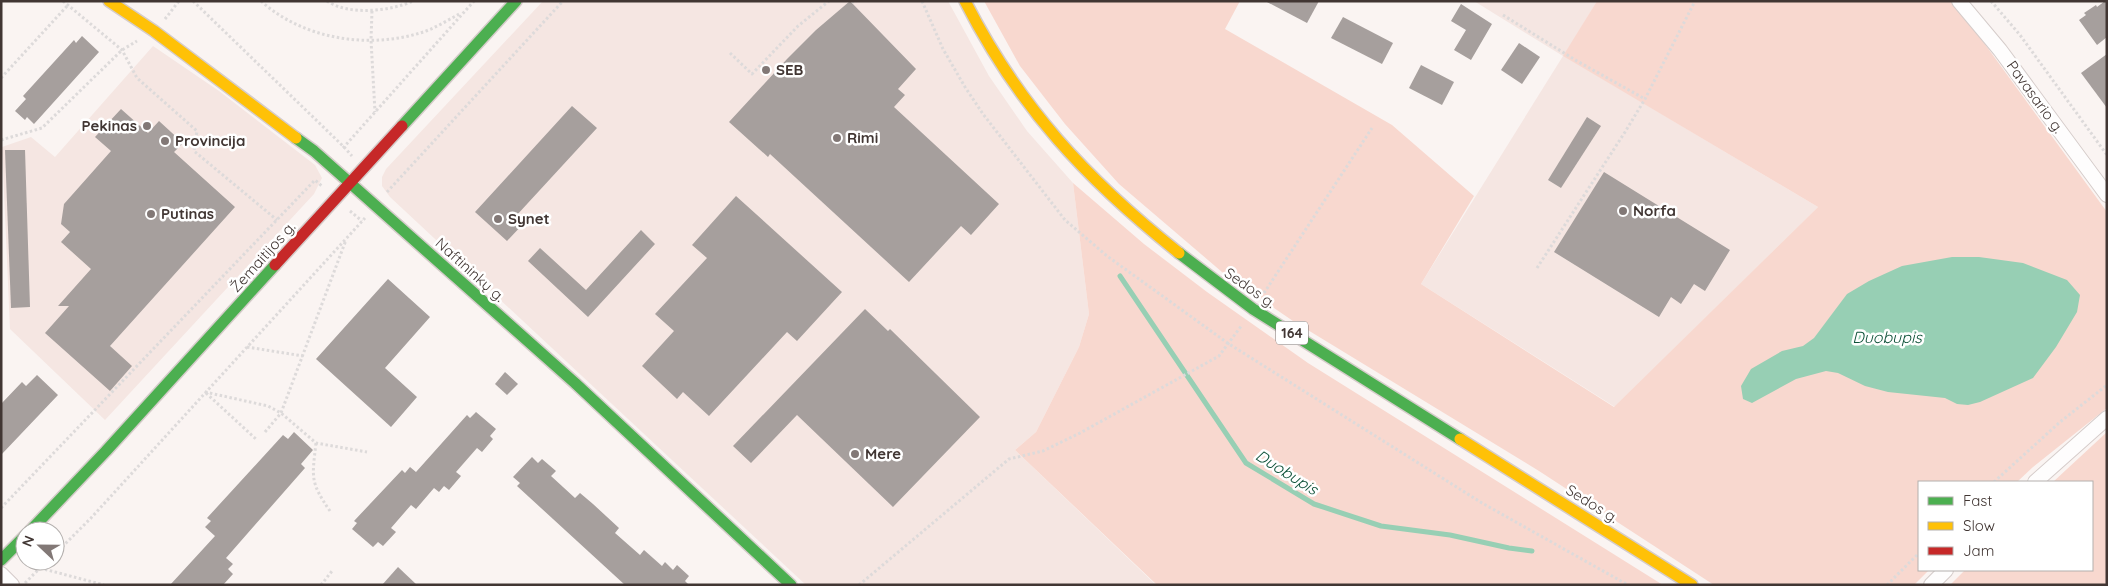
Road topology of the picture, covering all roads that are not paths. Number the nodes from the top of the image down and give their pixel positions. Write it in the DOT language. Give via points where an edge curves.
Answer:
graph roads {
  1 [pos="109,1"];
  2 [pos="516,1"];
  3 [pos="965,1"];
  4 [pos="1959,1"];
  5 [pos="350,184"];
  6 [pos="2107,195"];
  7 [pos="2107,418"];
  8 [pos="2036,481"];
  9 [pos="40,521"];
  10 [pos="15,546"];
  11 [pos="1,560"];
  12 [pos="1945,571"];
  13 [pos="1,574"];
  14 [pos="12,585"];
  15 [pos="791,585"];
  16 [pos="1692,585"];
  17 [pos="1931,585"];
  1 -- 5 [label="main road, Naftininkų g." via="314,151"];
  2 -- 5 [label="main road, Žemaitijos g."];
  3 -- 16 [label="main road, Sedos g. / 164" via="999,63 1028,105 1061,145 1110,195 1158,237 1254,309"];
  4 -- 6 [label="street, Pavasario g." via="2000,50"];
  5 -- 9 [label="main road, Žemaitijos g."];
  5 -- 15 [label="main road, Naftininkų g." via="575,383"];
  7 -- 8 [label="street"];
  10 -- 11 [label="main road"];
  12 -- 17 [label="street"];
  13 -- 14 [label="street"];
}
